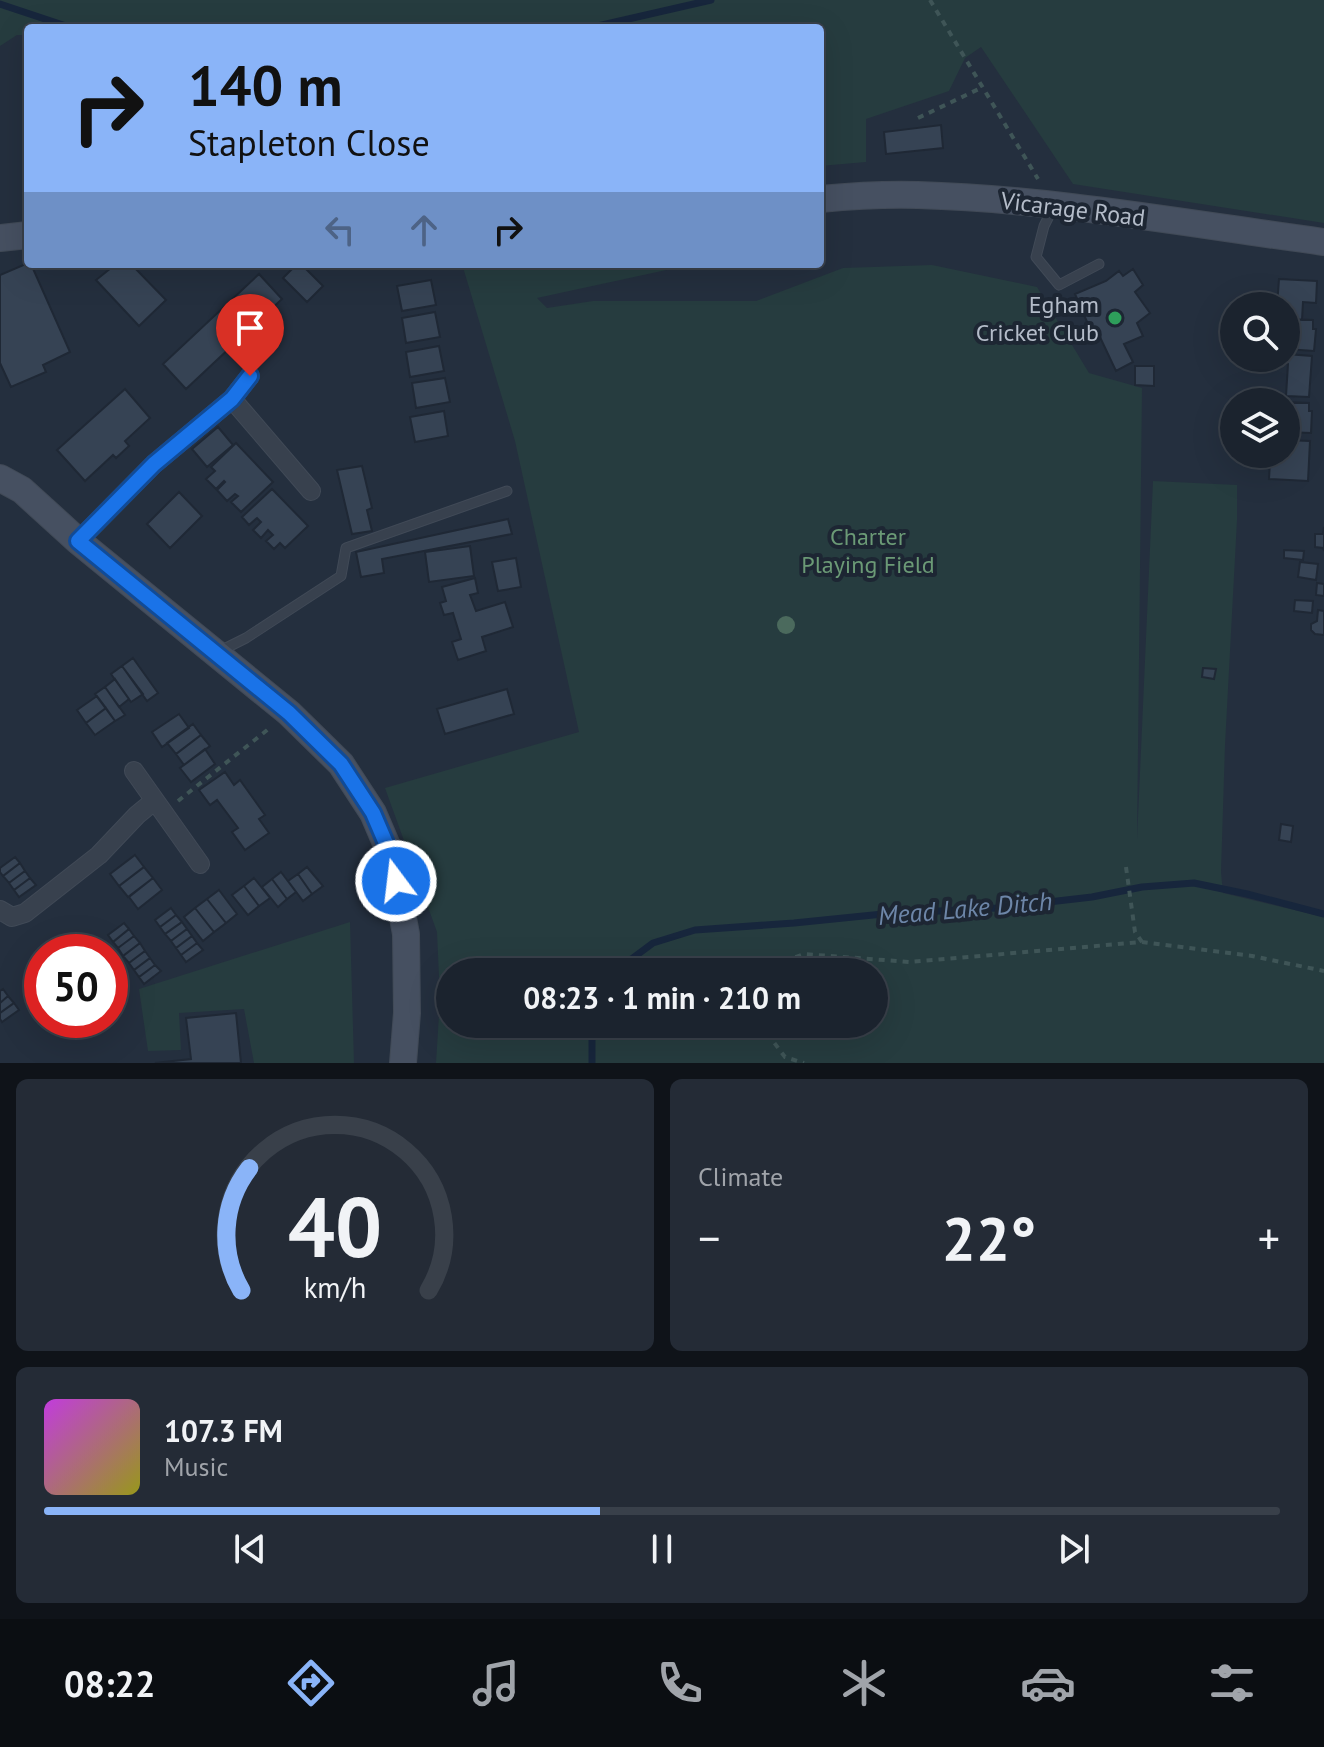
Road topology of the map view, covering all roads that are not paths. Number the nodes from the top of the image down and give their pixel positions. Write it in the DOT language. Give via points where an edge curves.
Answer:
graph roads {
  1 [pos="824,199"];
  2 [pos="1054,205"];
  3 [pos="24,235"];
  4 [pos="0,238"];
  5 [pos="1324,242"];
  6 [pos="1099,264"];
  7 [pos="250,376"];
  8 [pos="232,399"];
  9 [pos="0,478"];
  10 [pos="311,491"];
  11 [pos="507,491"];
  12 [pos="78,541"];
  13 [pos="215,654"];
  14 [pos="134,771"];
  15 [pos="158,807"];
  16 [pos="200,864"];
  17 [pos="0,910"];
  18 [pos="403,1063"];
  1 -- 2 [label="main road, Vicarage Road" via="915,194"];
  2 -- 5 [label="main road, Vicarage Road"];
  2 -- 6 [label="lane" via="1036,257 1059,285"];
  3 -- 4 [label="main road"];
  7 -- 8 [label="street"];
  8 -- 10 [label="street"];
  8 -- 12 [label="street" via="154,464"];
  9 -- 12 [label="main road" via="22,490"];
  11 -- 13 [label="lane" via="346,548 341,576"];
  12 -- 13 [label="main road"];
  13 -- 18 [label="main road" via="289,713 341,764 373,813 391,855 406,934"];
  14 -- 15 [label="street"];
  15 -- 16 [label="street"];
  15 -- 17 [label="street" via="137,815 99,855 25,913 12,917"];
}
